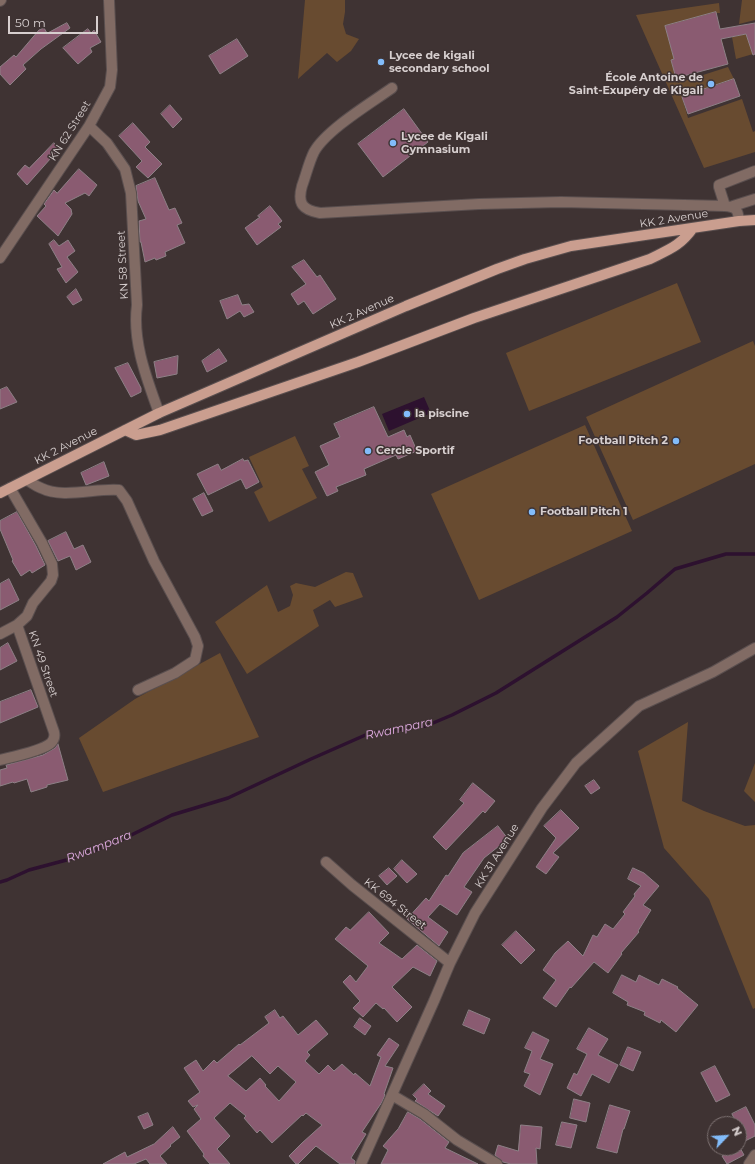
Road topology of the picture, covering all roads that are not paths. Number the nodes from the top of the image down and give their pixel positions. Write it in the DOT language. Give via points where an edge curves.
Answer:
graph roads {
  1 [pos="109,0"];
  2 [pos="392,88"];
  3 [pos="89,126"];
  4 [pos="755,171"];
  5 [pos="755,199"];
  6 [pos="729,206"];
  7 [pos="755,220"];
  8 [pos="739,221"];
  9 [pos="693,228"];
  10 [pos="0,258"];
  11 [pos="159,413"];
  12 [pos="125,430"];
  13 [pos="27,480"];
  14 [pos="10,488"];
  15 [pos="0,493"];
  16 [pos="16,625"];
  17 [pos="0,634"];
  18 [pos="755,648"];
  19 [pos="138,690"];
  20 [pos="0,760"];
  21 [pos="326,862"];
  22 [pos="450,963"];
  23 [pos="392,1095"];
  24 [pos="755,1155"];
  25 [pos="361,1164"];
  26 [pos="497,1164"];
  27 [pos="749,1164"];
  1 -- 3 [label="street, KN 62 Street" via="112,70 110,87"];
  2 -- 6 [label="street" via="341,124 315,150 300,193 303,207 309,211 326,213 560,202"];
  3 -- 10 [label="street, KN 62 Street"];
  3 -- 11 [label="street, KN 58 Street" via="118,156 127,175 131,193 138,346"];
  4 -- 6 [label="street" via="719,185"];
  5 -- 6 [label="street"];
  6 -- 8 [label="street" via="738,213"];
  7 -- 8 [label="main road, KK 2 Avenue"];
  8 -- 9 [label="main road, KK 2 Avenue"];
  9 -- 11 [label="main road, KK 2 Avenue" via="571,246 525,259 406,306"];
  9 -- 12 [label="main road" via="680,243 650,259 474,318 358,362 160,430 136,435"];
  11 -- 12 [label="main road, KK 2 Avenue"];
  12 -- 13 [label="main road, KK 2 Avenue"];
  13 -- 14 [label="main road, KK 2 Avenue"];
  13 -- 19 [label="street" via="41,489 62,493 119,490 127,500 154,561 198,646 195,660 175,673"];
  14 -- 15 [label="main road, KK 2 Avenue"];
  14 -- 16 [label="street, KN 49 Street" via="42,543 52,564 53,575 27,616"];
  16 -- 17 [label="street"];
  16 -- 20 [label="street, KN 49 Street" via="55,737 44,747"];
  18 -- 22 [label="street, KK 31 Avenue" via="713,672 639,706 576,763 542,808 475,913"];
  21 -- 22 [label="street, KK 694 Street"];
  22 -- 23 [label="street, KK 31 Avenue"];
  23 -- 25 [label="street, KK 31 Avenue"];
  23 -- 26 [label="street"];
  24 -- 27 [label="street"];
}
